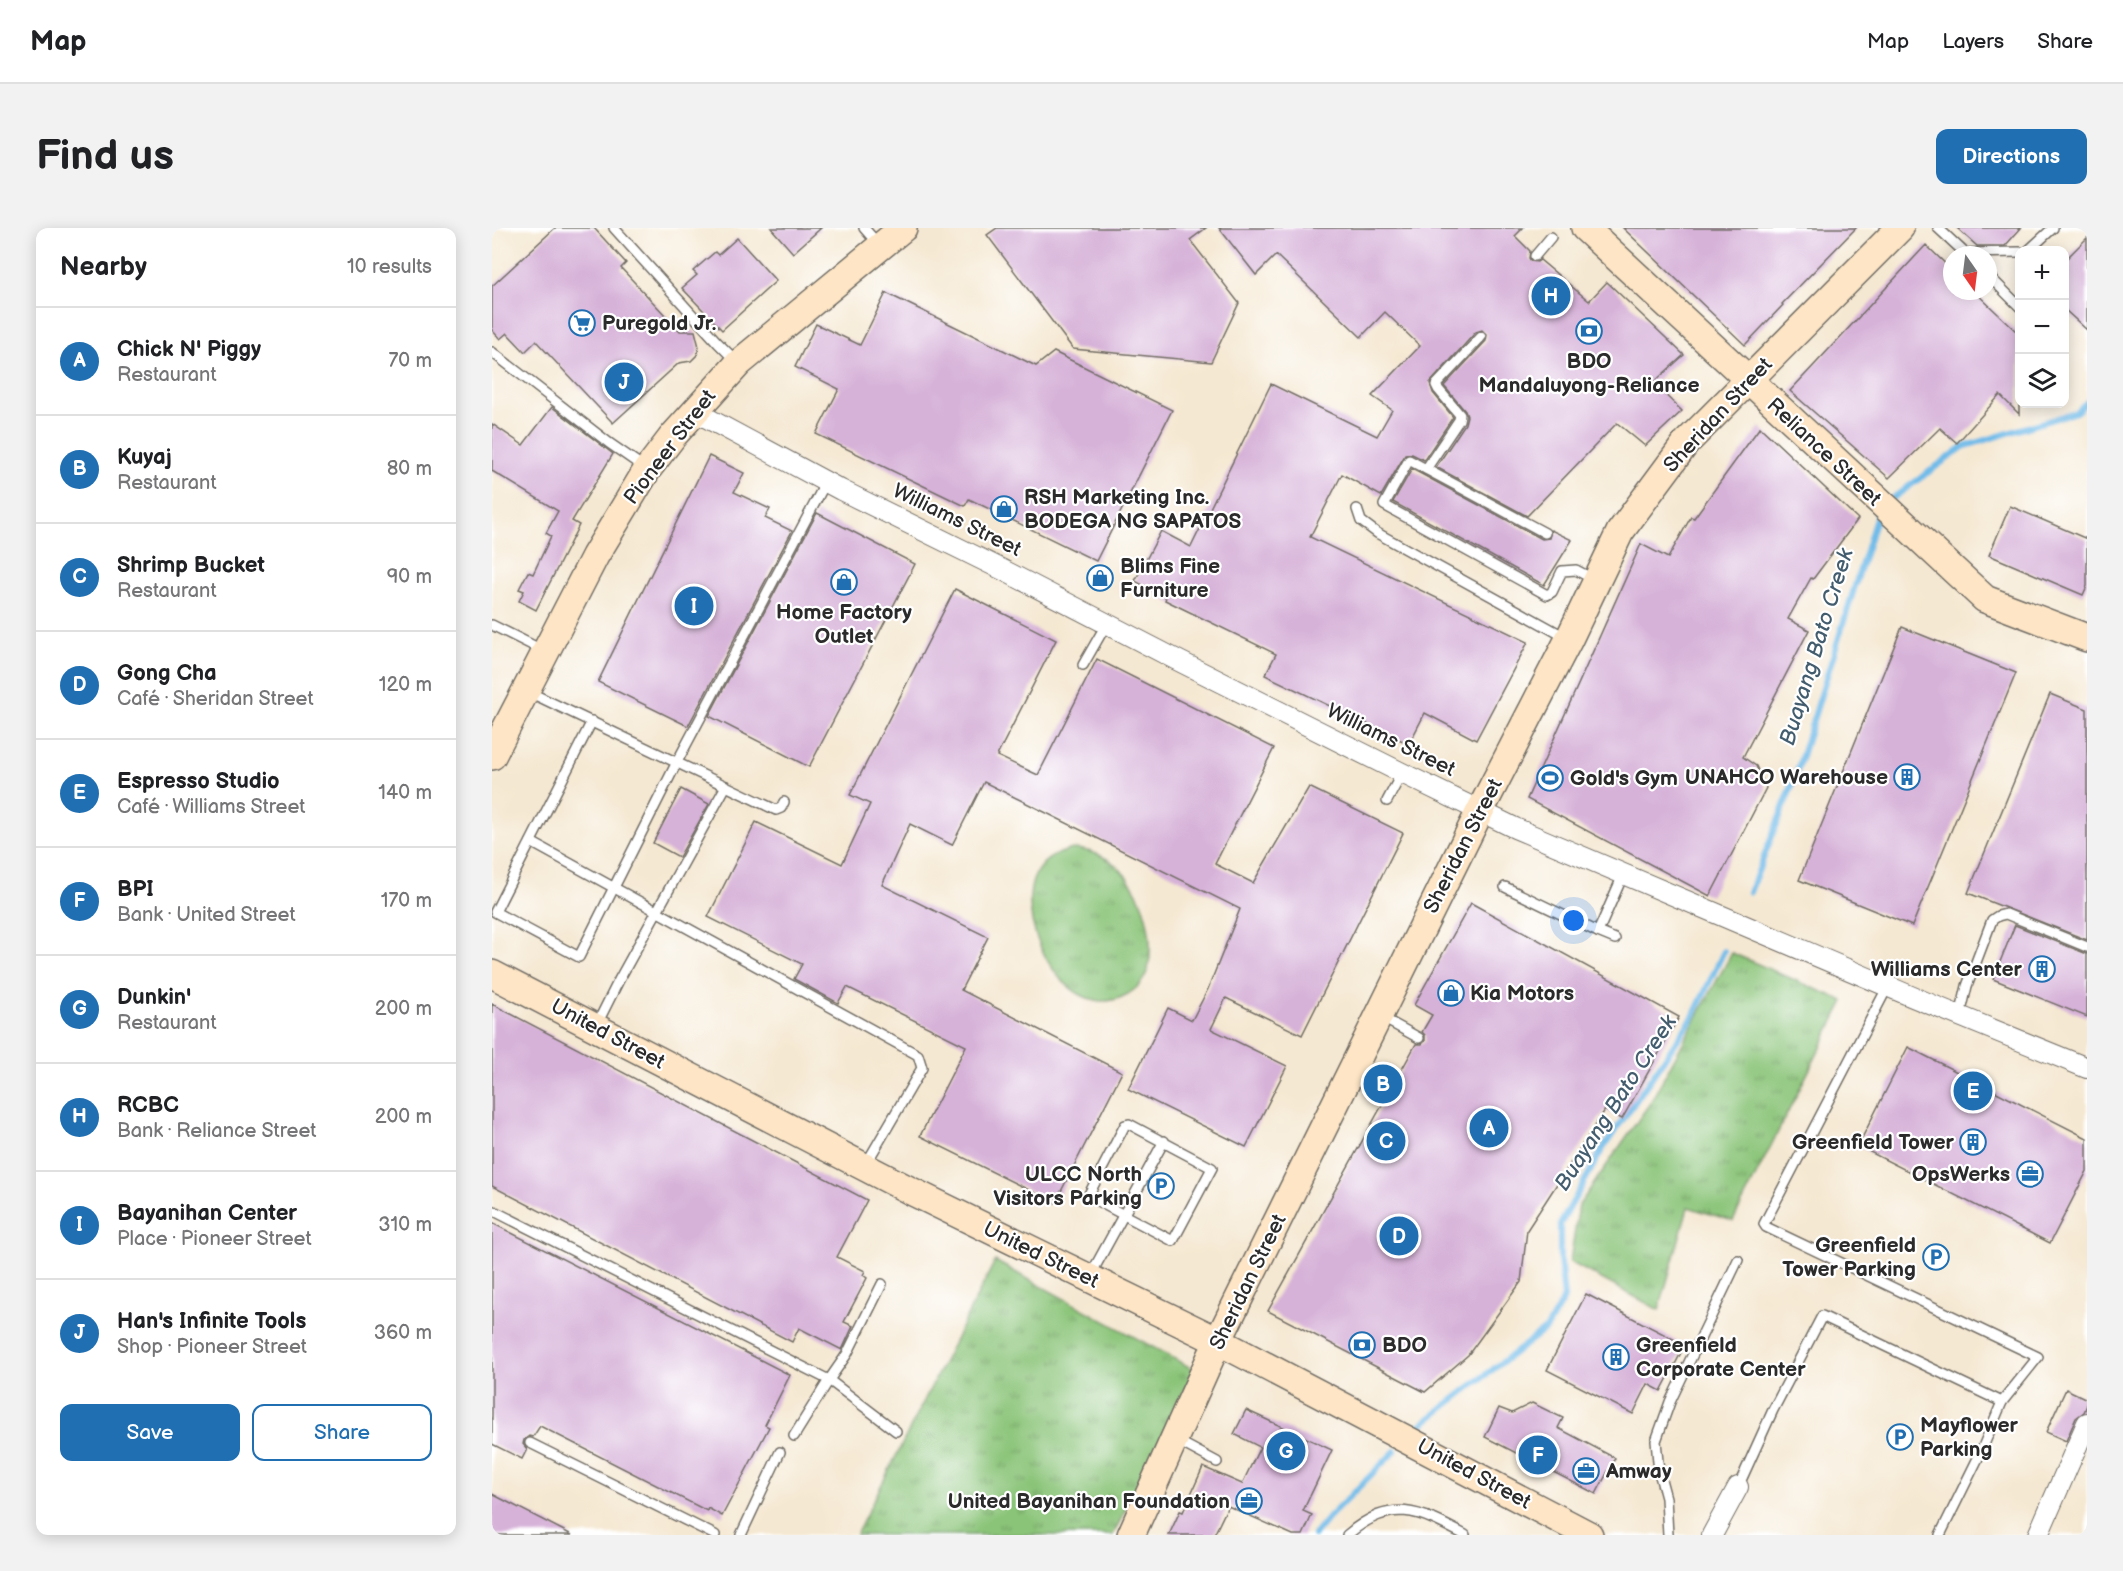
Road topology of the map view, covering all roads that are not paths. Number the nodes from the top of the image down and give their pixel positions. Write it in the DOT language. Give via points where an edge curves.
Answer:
graph roads {
  1 [pos="614,228"];
  2 [pos="903,228"];
  3 [pos="1585,228"];
  4 [pos="1900,228"];
  5 [pos="1938,228"];
  6 [pos="2053,228"];
  7 [pos="871,237"];
  8 [pos="1551,237"];
  9 [pos="1957,246"];
  10 [pos="2033,246"];
  11 [pos="2015,252"];
  12 [pos="1997,253"];
  13 [pos="1535,256"];
  14 [pos="1997,284"];
  15 [pos="2015,303"];
  16 [pos="1481,337"];
  17 [pos="492,352"];
  18 [pos="739,363"];
  19 [pos="1748,381"];
  20 [pos="694,411"];
  21 [pos="1426,469"];
  22 [pos="647,470"];
  23 [pos="825,482"];
  24 [pos="1357,509"];
  25 [pos="1545,533"];
  26 [pos="1597,581"];
  27 [pos="1107,623"];
  28 [pos="492,624"];
  29 [pos="2087,638"];
  30 [pos="1569,639"];
  31 [pos="546,652"];
  32 [pos="1083,665"];
  33 [pos="526,690"];
  34 [pos="592,721"];
  35 [pos="492,756"];
  36 [pos="677,762"];
  37 [pos="1402,773"];
  38 [pos="726,786"];
  39 [pos="1387,801"];
  40 [pos="784,802"];
  41 [pos="1480,811"];
  42 [pos="531,842"];
  43 [pos="1624,873"];
  44 [pos="1505,887"];
  45 [pos="614,888"];
  46 [pos="658,910"];
  47 [pos="1598,932"];
  48 [pos="1615,939"];
  49 [pos="2087,947"];
  50 [pos="492,974"];
  51 [pos="1888,986"];
  52 [pos="1379,1016"];
  53 [pos="1960,1016"];
  54 [pos="595,1028"];
  55 [pos="1419,1038"];
  56 [pos="2087,1068"];
  57 [pos="1164,1141"];
  58 [pos="864,1167"];
  59 [pos="492,1210"];
  60 [pos="1124,1215"];
  61 [pos="1738,1260"];
  62 [pos="1089,1278"];
  63 [pos="882,1284"];
  64 [pos="1218,1341"];
  65 [pos="829,1380"];
  66 [pos="2002,1402"];
  67 [pos="2087,1423"];
  68 [pos="896,1431"];
  69 [pos="794,1437"];
  70 [pos="1174,1439"];
  71 [pos="530,1443"];
  72 [pos="780,1452"];
  73 [pos="1217,1462"];
  74 [pos="1738,1487"];
  75 [pos="1574,1531"];
  76 [pos="715,1535"];
  77 [pos="741,1535"];
  78 [pos="1131,1535"];
  79 [pos="1347,1535"];
  80 [pos="1465,1535"];
  81 [pos="1668,1535"];
  82 [pos="1712,1535"];
  83 [pos="1940,1535"];
  84 [pos="2038,1535"];
  1 -- 18 [label="lane"];
  2 -- 7 [label="street, Pioneer Street"];
  3 -- 19 [label="street, Reliance Street"];
  4 -- 19 [label="street, Sheridan Street"];
  5 -- 9 [label="lane"];
  6 -- 10 [label="lane"];
  7 -- 18 [label="street, Pioneer Street"];
  8 -- 13 [label="lane"];
  11 -- 12 [label="lane"];
  14 -- 15 [label="lane"];
  16 -- 21 [label="lane" via="1436,385 1460,415"];
  17 -- 22 [label="lane"];
  18 -- 20 [label="street, Pioneer Street"];
  19 -- 26 [label="street, Sheridan Street" via="1686,443 1620,532"];
  19 -- 29 [label="street, Reliance Street" via="1985,599"];
  20 -- 22 [label="street, Pioneer Street"];
  20 -- 23 [label="street, Williams Street"];
  21 -- 25 [label="lane"];
  21 -- 26 [label="lane" via="1409,460 1384,505 1547,595 1562,571 1568,569"];
  22 -- 31 [label="street, Pioneer Street"];
  23 -- 27 [label="street, Williams Street"];
  23 -- 36 [label="lane"];
  24 -- 30 [label="lane" via="1360,521 1377,533"];
  26 -- 30 [label="street, Sheridan Street"];
  27 -- 32 [label="lane"];
  27 -- 37 [label="street, Williams Street"];
  28 -- 31 [label="lane"];
  30 -- 41 [label="street, Sheridan Street"];
  31 -- 33 [label="street, Pioneer Street"];
  33 -- 34 [label="lane"];
  33 -- 35 [label="street, Pioneer Street"];
  34 -- 36 [label="lane"];
  34 -- 42 [label="lane"];
  36 -- 38 [label="lane"];
  36 -- 45 [label="lane"];
  37 -- 39 [label="lane"];
  37 -- 41 [label="street, Williams Street"];
  38 -- 40 [label="lane" via="776,810"];
  38 -- 46 [label="lane"];
  41 -- 43 [label="street, Williams Street"];
  41 -- 52 [label="street, Sheridan Street"];
  42 -- 45 [label="lane"];
  42 -- 45 [label="lane" via="495,912 579,957"];
  43 -- 47 [label="lane"];
  43 -- 51 [label="street, Williams Street"];
  44 -- 47 [label="lane"];
  45 -- 46 [label="lane"];
  46 -- 54 [label="lane"];
  46 -- 58 [label="lane" via="918,1055 922,1068"];
  47 -- 48 [label="lane"];
  49 -- 53 [label="lane" via="2006,914 1998,916 1992,920"];
  50 -- 54 [label="street, United Street"];
  51 -- 53 [label="street, Williams Street"];
  51 -- 66 [label="lane" via="1764,1224 2038,1357"];
  52 -- 55 [label="lane"];
  52 -- 64 [label="street, Sheridan Street"];
  53 -- 56 [label="street, Williams Street"];
  54 -- 58 [label="street, United Street"];
  57 -- 60 [label="lane"];
  57 -- 60 [label="lane" via="1125,1125 1087,1195"];
  57 -- 60 [label="lane" via="1212,1170 1174,1240"];
  58 -- 62 [label="street, United Street"];
  59 -- 65 [label="lane"];
  60 -- 62 [label="lane"];
  61 -- 81 [label="lane" via="1670,1402 1656,1442"];
  62 -- 64 [label="street, United Street"];
  63 -- 65 [label="lane" via="847,1354"];
  64 -- 70 [label="street, Sheridan Street"];
  64 -- 75 [label="street, United Street"];
  65 -- 68 [label="lane"];
  65 -- 69 [label="lane"];
  66 -- 74 [label="lane" via="1822,1316"];
  66 -- 83 [label="lane"];
  67 -- 84 [label="street"];
  70 -- 73 [label="lane"];
  70 -- 78 [label="street, Sheridan Street"];
  71 -- 76 [label="lane"];
  72 -- 77 [label="lane"];
  74 -- 82 [label="street"];
  79 -- 80 [label="lane" via="1382,1512 1403,1510 1431,1517"];
}
